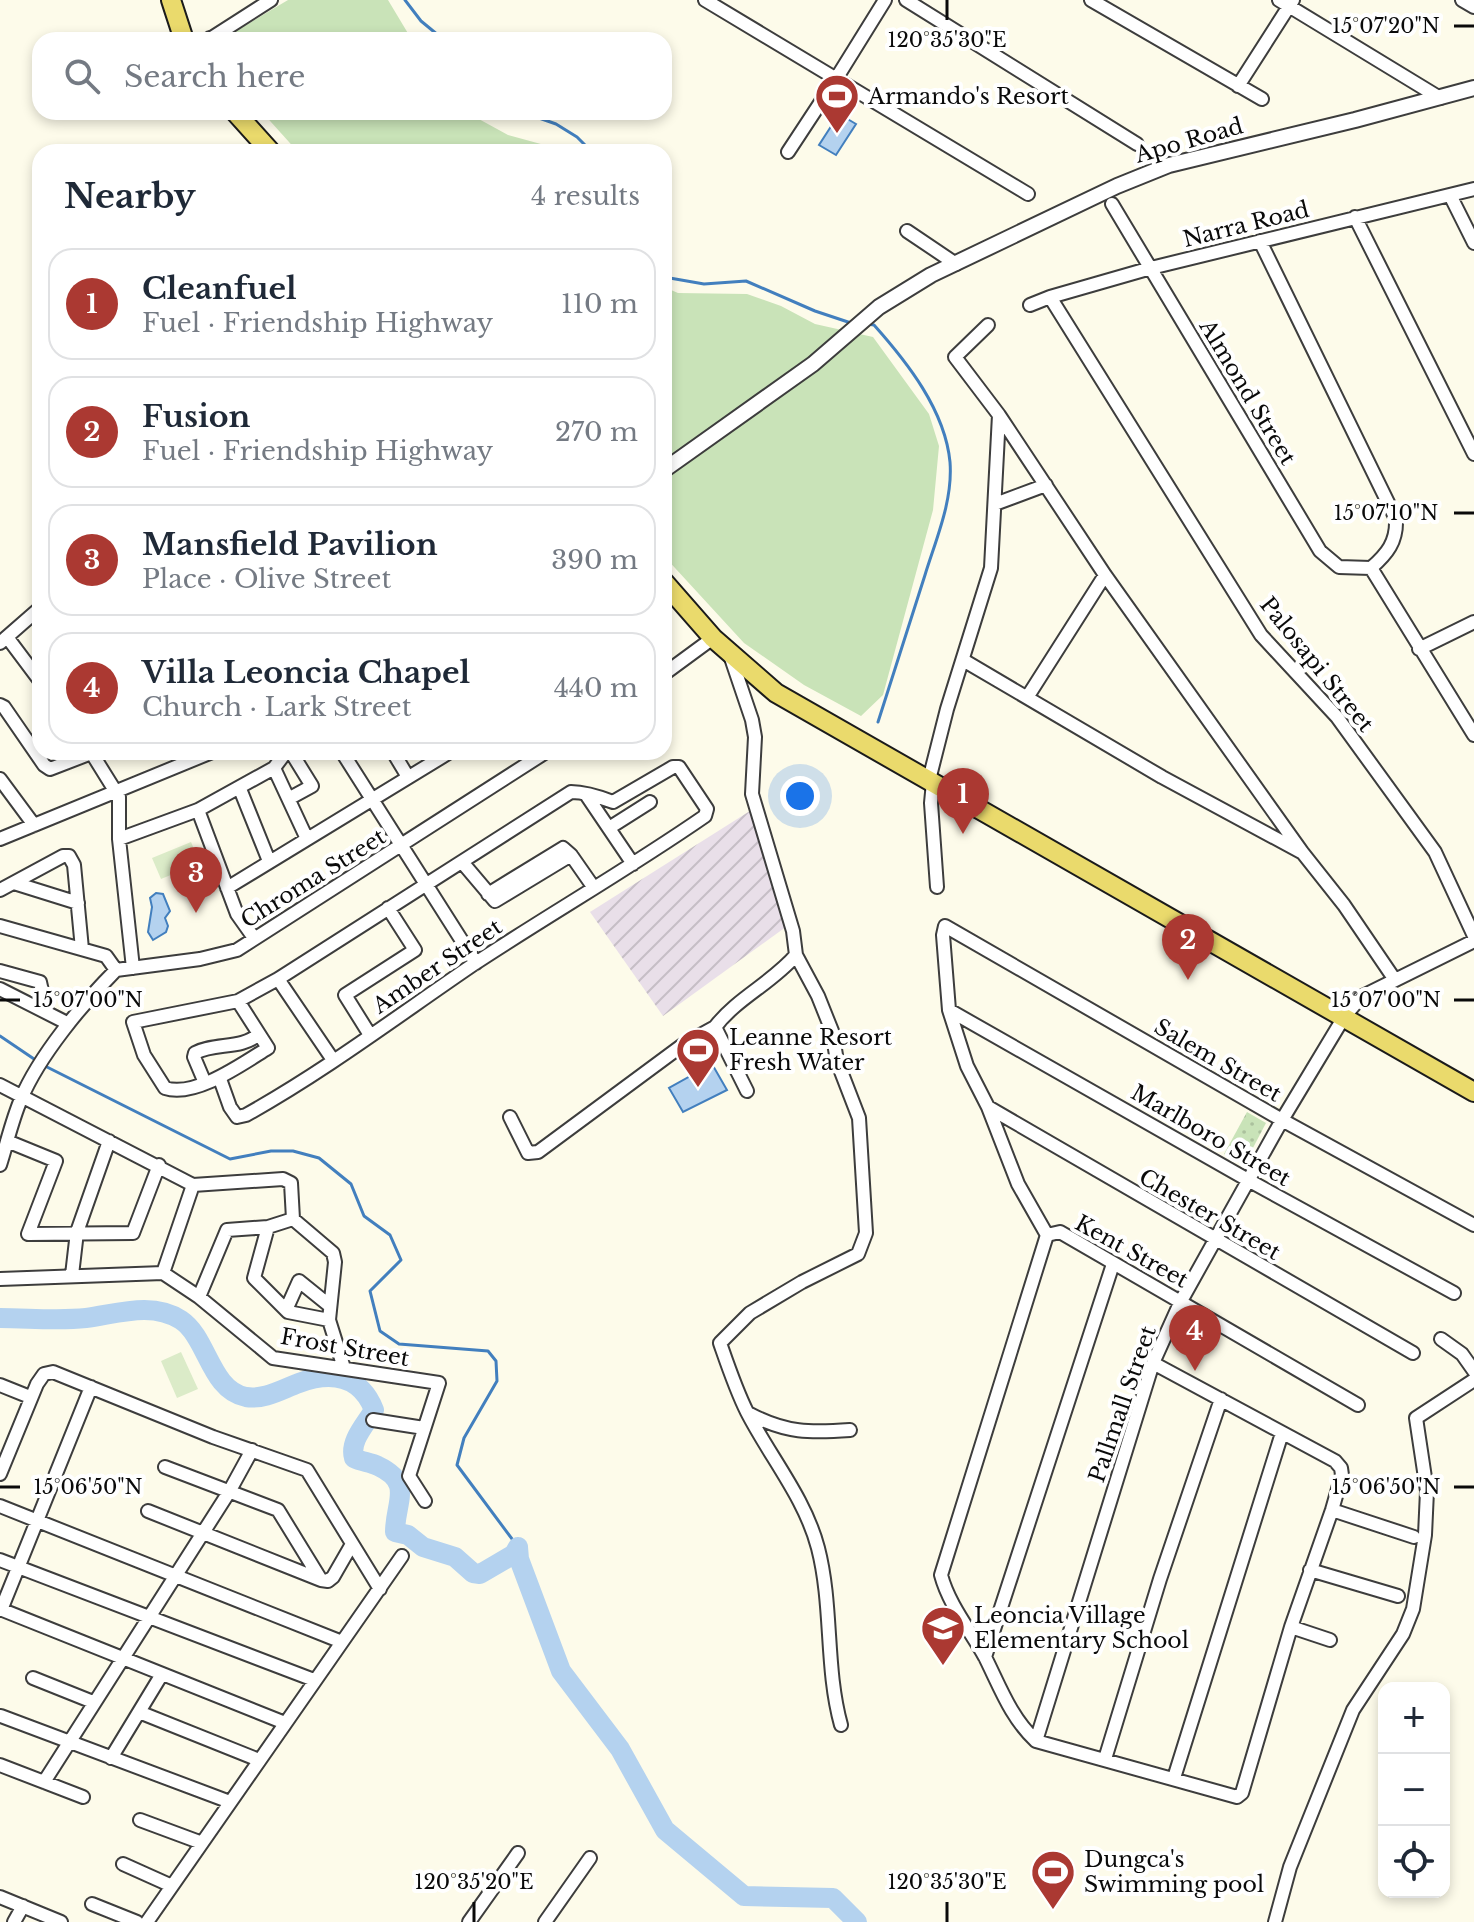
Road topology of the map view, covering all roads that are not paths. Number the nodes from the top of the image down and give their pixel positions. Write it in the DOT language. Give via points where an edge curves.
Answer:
graph roads {
  1 [pos="171,0"];
  2 [pos="271,0"];
  3 [pos="705,0"];
  4 [pos="885,0"];
  5 [pos="906,0"];
  6 [pos="1091,0"];
  7 [pos="1462,0"];
  8 [pos="1287,2"];
  9 [pos="1474,7"];
  10 [pos="181,32"];
  11 [pos="222,32"];
  12 [pos="836,79"];
  13 [pos="1238,86"];
  14 [pos="1474,88"];
  15 [pos="1440,98"];
  16 [pos="1262,99"];
  17 [pos="242,120"];
  18 [pos="264,144"];
  19 [pos="1137,144"];
  20 [pos="788,152"];
  21 [pos="1474,189"];
  22 [pos="1028,194"];
  23 [pos="1450,195"];
  24 [pos="1112,204"];
  25 [pos="1355,217"];
  26 [pos="907,231"];
  27 [pos="1260,241"];
  28 [pos="1474,243"];
  29 [pos="956,264"];
  30 [pos="1151,268"];
  31 [pos="1050,297"];
  32 [pos="1030,305"];
  33 [pos="988,325"];
  34 [pos="999,415"];
  35 [pos="1474,454"];
  36 [pos="672,464"];
  37 [pos="1046,485"];
  38 [pos="995,504"];
  39 [pos="1371,568"];
  40 [pos="1105,575"];
  41 [pos="672,591"];
  42 [pos="32,615"];
  43 [pos="1474,622"];
  44 [pos="713,638"];
  45 [pos="4,640"];
  46 [pos="1419,649"];
  47 [pos="730,655"];
  48 [pos="963,660"];
  49 [pos="672,668"];
  50 [pos="32,672"];
  51 [pos="1028,696"];
  52 [pos="0,705"];
  53 [pos="1474,734"];
  54 [pos="32,748"];
  55 [pos="41,760"];
  56 [pos="72,760"];
  57 [pos="97,760"];
  58 [pos="193,760"];
  59 [pos="282,760"];
  60 [pos="294,760"];
  61 [pos="347,760"];
  62 [pos="398,760"];
  63 [pos="437,760"];
  64 [pos="523,760"];
  65 [pos="274,768"];
  66 [pos="408,777"];
  67 [pos="0,779"];
  68 [pos="931,781"];
  69 [pos="643,786"];
  70 [pos="240,789"];
  71 [pos="117,792"];
  72 [pos="587,796"];
  73 [pos="290,798"];
  74 [pos="372,799"];
  75 [pos="198,810"];
  76 [pos="34,825"];
  77 [pos="1285,827"];
  78 [pos="609,828"];
  79 [pos="1272,838"];
  80 [pos="0,839"];
  81 [pos="119,839"];
  82 [pos="307,839"];
  83 [pos="401,846"];
  84 [pos="1302,852"];
  85 [pos="269,861"];
  86 [pos="462,862"];
  87 [pos="633,864"];
  88 [pos="14,883"];
  89 [pos="426,886"];
  90 [pos="937,887"];
  91 [pos="227,888"];
  92 [pos="594,888"];
  93 [pos="0,890"];
  94 [pos="78,903"];
  95 [pos="388,908"];
  96 [pos="0,926"];
  97 [pos="945,926"];
  98 [pos="254,938"];
  99 [pos="1474,938"];
  100 [pos="82,949"];
  101 [pos="796,955"];
  102 [pos="476,963"];
  103 [pos="133,968"];
  104 [pos="116,970"];
  105 [pos="0,971"];
  106 [pos="278,979"];
  107 [pos="1395,980"];
  108 [pos="0,989"];
  109 [pos="238,1001"];
  110 [pos="37,1006"];
  111 [pos="949,1010"];
  112 [pos="1344,1017"];
  113 [pos="67,1023"];
  114 [pos="715,1027"];
  115 [pos="259,1034"];
  116 [pos="370,1035"];
  117 [pos="333,1060"];
  118 [pos="220,1079"];
  119 [pos="205,1083"];
  120 [pos="0,1085"];
  121 [pos="747,1091"];
  122 [pos="1474,1092"];
  123 [pos="22,1098"];
  124 [pos="988,1107"];
  125 [pos="510,1117"];
  126 [pos="1282,1120"];
  127 [pos="7,1141"];
  128 [pos="109,1141"];
  129 [pos="0,1165"];
  130 [pos="159,1165"];
  131 [pos="1248,1180"];
  132 [pos="193,1185"];
  133 [pos="293,1219"];
  134 [pos="1474,1225"];
  135 [pos="268,1227"];
  136 [pos="77,1232"];
  137 [pos="1047,1235"];
  138 [pos="1216,1240"];
  139 [pos="1113,1264"];
  140 [pos="163,1273"];
  141 [pos="72,1275"];
  142 [pos="0,1279"];
  143 [pos="1454,1293"];
  144 [pos="199,1297"];
  145 [pos="1181,1301"];
  146 [pos="330,1306"];
  147 [pos="286,1310"];
  148 [pos="329,1320"];
  149 [pos="1441,1339"];
  150 [pos="1413,1353"];
  151 [pos="1153,1363"];
  152 [pos="344,1368"];
  153 [pos="1474,1371"];
  154 [pos="1474,1380"];
  155 [pos="0,1385"];
  156 [pos="91,1387"];
  157 [pos="30,1397"];
  158 [pos="1221,1399"];
  159 [pos="1358,1405"];
  160 [pos="747,1412"];
  161 [pos="373,1420"];
  162 [pos="424,1428"];
  163 [pos="850,1430"];
  164 [pos="1282,1433"];
  165 [pos="252,1450"];
  166 [pos="165,1467"];
  167 [pos="0,1474"];
  168 [pos="229,1492"];
  169 [pos="425,1501"];
  170 [pos="0,1506"];
  171 [pos="1332,1510"];
  172 [pos="148,1511"];
  173 [pos="35,1521"];
  174 [pos="202,1532"];
  175 [pos="1414,1537"];
  176 [pos="352,1544"];
  177 [pos="402,1556"];
  178 [pos="0,1560"];
  179 [pos="17,1567"];
  180 [pos="1310,1570"];
  181 [pos="175,1575"];
  182 [pos="321,1580"];
  183 [pos="380,1589"];
  184 [pos="1398,1596"];
  185 [pos="0,1610"];
  186 [pos="147,1618"];
  187 [pos="1291,1627"];
  188 [pos="1330,1640"];
  189 [pos="342,1642"];
  190 [pos="985,1657"];
  191 [pos="121,1658"];
  192 [pos="162,1674"];
  193 [pos="33,1678"];
  194 [pos="314,1680"];
  195 [pos="93,1702"];
  196 [pos="139,1712"];
  197 [pos="1,1716"];
  198 [pos="285,1723"];
  199 [pos="841,1725"];
  200 [pos="1036,1741"];
  201 [pos="68,1742"];
  202 [pos="111,1758"];
  203 [pos="1105,1759"];
  204 [pos="259,1760"];
  205 [pos="0,1765"];
  206 [pos="1174,1778"];
  207 [pos="44,1782"];
  208 [pos="83,1797"];
  209 [pos="230,1802"];
  210 [pos="140,1820"];
  211 [pos="202,1843"];
  212 [pos="518,1853"];
  213 [pos="590,1858"];
  214 [pos="123,1864"];
  215 [pos="172,1886"];
  216 [pos="0,1897"];
  217 [pos="92,1904"];
  218 [pos="23,1906"];
  219 [pos="14,1922"];
  220 [pos="61,1922"];
  221 [pos="137,1922"];
  222 [pos="147,1922"];
  223 [pos="469,1922"];
  224 [pos="545,1922"];
  225 [pos="1275,1922"];
  1 -- 10 [label="main road"];
  2 -- 11 [label="street"];
  3 -- 12 [label="street"];
  4 -- 12 [label="street"];
  5 -- 19 [label="street"];
  6 -- 13 [label="street"];
  7 -- 9 [label="street"];
  8 -- 13 [label="street"];
  8 -- 15 [label="street"];
  12 -- 20 [label="street"];
  12 -- 22 [label="street"];
  13 -- 16 [label="street"];
  14 -- 15 [label="street, Apo Road"];
  15 -- 29 [label="street, Apo Road" via="1169,165"];
  17 -- 18 [label="main road"];
  21 -- 23 [label="street, Narra Road"];
  23 -- 25 [label="street, Narra Road"];
  23 -- 28 [label="street"];
  24 -- 30 [label="street, Almond Street"];
  25 -- 27 [label="street, Narra Road"];
  25 -- 35 [label="street"];
  26 -- 29 [label="street"];
  27 -- 30 [label="street, Narra Road"];
  27 -- 39 [label="street" via="1396,519 1387,553"];
  29 -- 36 [label="street, Apo Road" via="879,307 813,364"];
  30 -- 31 [label="street, Narra Road"];
  30 -- 39 [label="street, Almond Street" via="1320,551 1339,567"];
  31 -- 32 [label="street, Narra Road"];
  31 -- 99 [label="street, Palosapi Street" via="1261,635 1337,717 1435,852"];
  33 -- 34 [label="street" via="955,357"];
  34 -- 37 [label="street"];
  34 -- 38 [label="street"];
  37 -- 38 [label="street"];
  37 -- 40 [label="street"];
  38 -- 48 [label="street" via="991,568"];
  39 -- 46 [label="street"];
  40 -- 51 [label="street"];
  40 -- 77 [label="street"];
  41 -- 44 [label="main road"];
  42 -- 45 [label="street"];
  43 -- 46 [label="street"];
  44 -- 47 [label="main road"];
  44 -- 49 [label="street"];
  45 -- 50 [label="street"];
  46 -- 53 [label="street"];
  47 -- 68 [label="main road" via="776,693"];
  47 -- 101 [label="street" via="755,737 752,794"];
  48 -- 51 [label="street"];
  48 -- 68 [label="street"];
  51 -- 79 [label="street"];
  52 -- 54 [label="street"];
  55 -- 56 [label="street" via="50,769"];
  57 -- 71 [label="street"];
  58 -- 71 [label="street"];
  59 -- 65 [label="street"];
  60 -- 73 [label="street" via="312,786"];
  61 -- 74 [label="street"];
  62 -- 66 [label="street"];
  63 -- 66 [label="street"];
  64 -- 83 [label="street, Chroma Street"];
  65 -- 70 [label="street"];
  65 -- 73 [label="street"];
  66 -- 74 [label="street"];
  67 -- 76 [label="street"];
  68 -- 90 [label="street"];
  68 -- 112 [label="main road"];
  69 -- 72 [label="street, Amber Street" via="613,802"];
  69 -- 78 [label="street" via="653,806"];
  69 -- 87 [label="street, Amber Street" via="679,767 707,809 700,820"];
  70 -- 75 [label="street"];
  70 -- 85 [label="street"];
  71 -- 76 [label="street"];
  71 -- 81 [label="street"];
  72 -- 78 [label="street"];
  72 -- 86 [label="street, Amber Street" via="571,792"];
  73 -- 82 [label="street"];
  74 -- 82 [label="street"];
  74 -- 83 [label="street"];
  75 -- 81 [label="street"];
  75 -- 91 [label="street"];
  76 -- 80 [label="street"];
  77 -- 79 [label="street"];
  77 -- 84 [label="street"];
  78 -- 87 [label="street"];
  79 -- 84 [label="street"];
  81 -- 103 [label="street"];
  82 -- 85 [label="street"];
  83 -- 89 [label="street"];
  83 -- 98 [label="street, Chroma Street"];
  84 -- 107 [label="street"];
  85 -- 91 [label="street"];
  86 -- 89 [label="street, Amber Street"];
  86 -- 92 [label="street" via="495,901 571,855"];
  87 -- 92 [label="street, Amber Street"];
  88 -- 93 [label="street"];
  88 -- 94 [label="street"];
  88 -- 94 [label="street" via="69,856"];
  89 -- 95 [label="street, Amber Street"];
  89 -- 102 [label="street"];
  91 -- 98 [label="street"];
  92 -- 102 [label="street, Amber Street"];
  94 -- 100 [label="street"];
  95 -- 106 [label="street, Amber Street"];
  95 -- 116 [label="street" via="415,950 345,995"];
  96 -- 100 [label="street"];
  97 -- 111 [label="street, Kent Street"];
  97 -- 126 [label="street, Salem Street"];
  98 -- 103 [label="street, Chroma Street" via="216,956"];
  99 -- 107 [label="street, Pallmall Street"];
  100 -- 104 [label="street" via="106,956"];
  101 -- 114 [label="street"];
  101 -- 160 [label="street" via="832,1031 837,1061 859,1118 866,1233 858,1254 750,1313 720,1343"];
  102 -- 116 [label="street, Amber Street"];
  103 -- 104 [label="street, Chroma Street"];
  104 -- 113 [label="street"];
  105 -- 110 [label="street" via="40,982"];
  106 -- 109 [label="street, Amber Street"];
  106 -- 117 [label="street"];
  107 -- 112 [label="street, Pallmall Street" via="1361,997"];
  108 -- 110 [label="street"];
  109 -- 115 [label="street"];
  109 -- 119 [label="street, Amber Street" via="133,1022 144,1055 165,1088"];
  110 -- 113 [label="street"];
  111 -- 124 [label="street, Kent Street" via="967,1066"];
  111 -- 131 [label="street, Marlboro Street"];
  112 -- 122 [label="main road"];
  112 -- 126 [label="street, Pallmall Street"];
  113 -- 123 [label="street"];
  114 -- 121 [label="street"];
  114 -- 125 [label="street" via="538,1152 528,1153"];
  115 -- 118 [label="street" via="268,1048"];
  115 -- 119 [label="street" via="195,1053"];
  116 -- 117 [label="street, Amber Street"];
  117 -- 118 [label="street, Amber Street" via="237,1117"];
  118 -- 119 [label="street"];
  120 -- 123 [label="street"];
  123 -- 127 [label="street"];
  123 -- 128 [label="street"];
  124 -- 137 [label="street, Kent Street" via="1018,1184"];
  124 -- 138 [label="street, Chester Street"];
  126 -- 131 [label="street, Pallmall Street"];
  126 -- 134 [label="street, Salem Street"];
  127 -- 129 [label="street"];
  127 -- 136 [label="street" via="56,1161 28,1234"];
  128 -- 130 [label="street"];
  128 -- 136 [label="street"];
  130 -- 132 [label="street"];
  130 -- 136 [label="street" via="133,1233"];
  131 -- 138 [label="street, Pallmall Street"];
  131 -- 143 [label="street, Marlboro Street"];
  132 -- 133 [label="street" via="283,1179 291,1183"];
  132 -- 140 [label="street"];
  133 -- 135 [label="street"];
  133 -- 146 [label="street" via="333,1253"];
  135 -- 144 [label="street" via="227,1230"];
  135 -- 147 [label="street" via="254,1278"];
  136 -- 141 [label="street"];
  137 -- 139 [label="street, Kent Street" via="1060,1232"];
  137 -- 190 [label="street" via="941,1575"];
  138 -- 145 [label="street, Pallmall Street"];
  138 -- 150 [label="street, Chester Street"];
  139 -- 145 [label="street, Kent Street"];
  139 -- 190 [label="street"];
  140 -- 141 [label="street"];
  140 -- 144 [label="street, Frost Street"];
  141 -- 142 [label="street"];
  144 -- 152 [label="street, Frost Street" via="273,1358"];
  145 -- 151 [label="street, Pallmall Street"];
  145 -- 159 [label="street, Kent Street"];
  146 -- 147 [label="street" via="299,1281"];
  146 -- 148 [label="street"];
  147 -- 148 [label="street"];
  148 -- 152 [label="street"];
  149 -- 153 [label="street"];
  151 -- 158 [label="street"];
  151 -- 200 [label="street, Pallmall Street"];
  152 -- 162 [label="street, Frost Street" via="439,1383"];
  154 -- 225 [label="street" via="1416,1418 1427,1491 1413,1609 1403,1634 1353,1710 1290,1867"];
  155 -- 157 [label="street"];
  156 -- 157 [label="street" via="53,1372 44,1374"];
  156 -- 165 [label="street"];
  156 -- 173 [label="street"];
  157 -- 167 [label="street"];
  158 -- 164 [label="street"];
  158 -- 203 [label="street"];
  160 -- 163 [label="street" via="797,1432"];
  160 -- 199 [label="street" via="799,1501 818,1548 833,1695"];
  161 -- 162 [label="street"];
  162 -- 169 [label="street, Frost Street" via="409,1476"];
  164 -- 171 [label="street" via="1341,1468"];
  164 -- 206 [label="street"];
  165 -- 168 [label="street"];
  165 -- 176 [label="street" via="307,1470"];
  166 -- 168 [label="street"];
  168 -- 174 [label="street"];
  168 -- 182 [label="street" via="278,1510"];
  170 -- 173 [label="street"];
  171 -- 175 [label="street"];
  171 -- 180 [label="street"];
  172 -- 174 [label="street"];
  173 -- 179 [label="street"];
  173 -- 181 [label="street"];
  174 -- 181 [label="street"];
  174 -- 182 [label="street"];
  176 -- 182 [label="street" via="333,1577"];
  176 -- 183 [label="street"];
  177 -- 183 [label="street"];
  178 -- 179 [label="street"];
  179 -- 185 [label="street"];
  179 -- 186 [label="street"];
  180 -- 184 [label="street"];
  180 -- 187 [label="street"];
  181 -- 186 [label="street"];
  181 -- 189 [label="street"];
  183 -- 189 [label="street"];
  185 -- 191 [label="street"];
  186 -- 191 [label="street"];
  186 -- 194 [label="street"];
  187 -- 188 [label="street"];
  187 -- 206 [label="street" via="1240,1795"];
  189 -- 194 [label="street"];
  190 -- 200 [label="street" via="1021,1727"];
  191 -- 192 [label="street"];
  191 -- 195 [label="street"];
  192 -- 196 [label="street"];
  192 -- 198 [label="street"];
  193 -- 195 [label="street"];
  194 -- 198 [label="street"];
  195 -- 201 [label="street"];
  196 -- 202 [label="street"];
  196 -- 204 [label="street"];
  197 -- 201 [label="street"];
  198 -- 204 [label="street"];
  200 -- 203 [label="street"];
  201 -- 202 [label="street"];
  201 -- 207 [label="street"];
  202 -- 209 [label="street"];
  203 -- 206 [label="street"];
  204 -- 209 [label="street"];
  205 -- 207 [label="street"];
  207 -- 208 [label="street"];
  209 -- 211 [label="street"];
  210 -- 211 [label="street"];
  211 -- 215 [label="street"];
  212 -- 223 [label="street"];
  213 -- 224 [label="street"];
  214 -- 215 [label="street"];
  215 -- 222 [label="street"];
  216 -- 218 [label="street"];
  217 -- 221 [label="street"];
  218 -- 219 [label="street"];
  218 -- 220 [label="street"];
}
